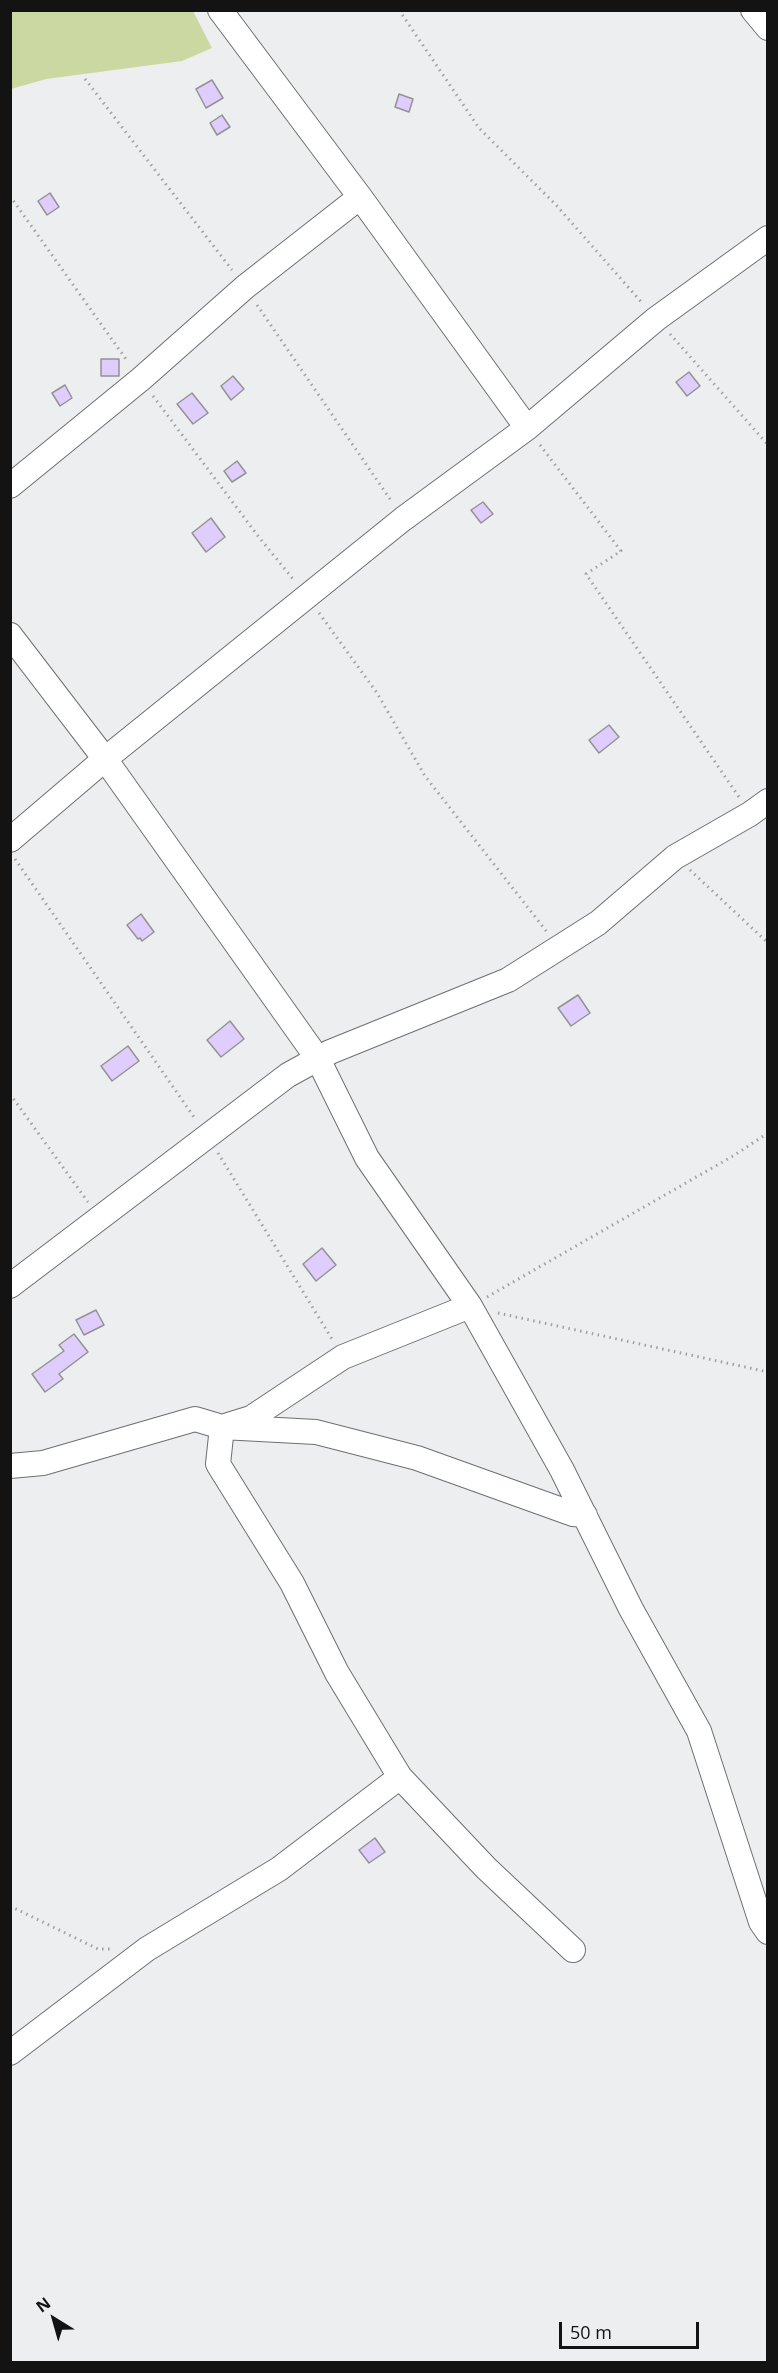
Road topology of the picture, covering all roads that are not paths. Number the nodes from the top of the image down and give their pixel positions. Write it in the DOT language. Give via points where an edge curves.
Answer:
graph roads {
  1 [pos="219,10"];
  2 [pos="753,10"];
  3 [pos="768,28"];
  4 [pos="360,197"];
  5 [pos="768,238"];
  6 [pos="527,428"];
  7 [pos="10,486"];
  8 [pos="10,635"];
  9 [pos="105,759"];
  10 [pos="759,807"];
  11 [pos="10,840"];
  12 [pos="318,1059"];
  13 [pos="10,1286"];
  14 [pos="470,1306"];
  15 [pos="222,1427"];
  16 [pos="10,1466"];
  17 [pos="585,1515"];
  18 [pos="400,1777"];
  19 [pos="768,1932"];
  20 [pos="573,1950"];
  21 [pos="10,2053"];
  1 -- 4 [label="street"];
  2 -- 3 [label="street"];
  4 -- 6 [label="street"];
  4 -- 7 [label="street" via="245,287 141,379"];
  5 -- 6 [label="street" via="656,319"];
  6 -- 9 [label="street" via="403,519"];
  8 -- 9 [label="street"];
  9 -- 11 [label="street"];
  9 -- 12 [label="street"];
  10 -- 12 [label="street" via="675,857 598,923 508,980"];
  12 -- 13 [label="street" via="288,1075"];
  12 -- 14 [label="street" via="368,1158"];
  14 -- 15 [label="street" via="343,1357 251,1418"];
  14 -- 17 [label="street"];
  15 -- 16 [label="street" via="195,1419 43,1463"];
  15 -- 17 [label="street" via="316,1432 417,1458"];
  15 -- 18 [label="street" via="218,1464 292,1583 337,1673"];
  17 -- 19 [label="street" via="631,1609 699,1731 761,1922"];
  18 -- 20 [label="street" via="486,1868"];
  18 -- 21 [label="street" via="279,1869 147,1949"];
}
